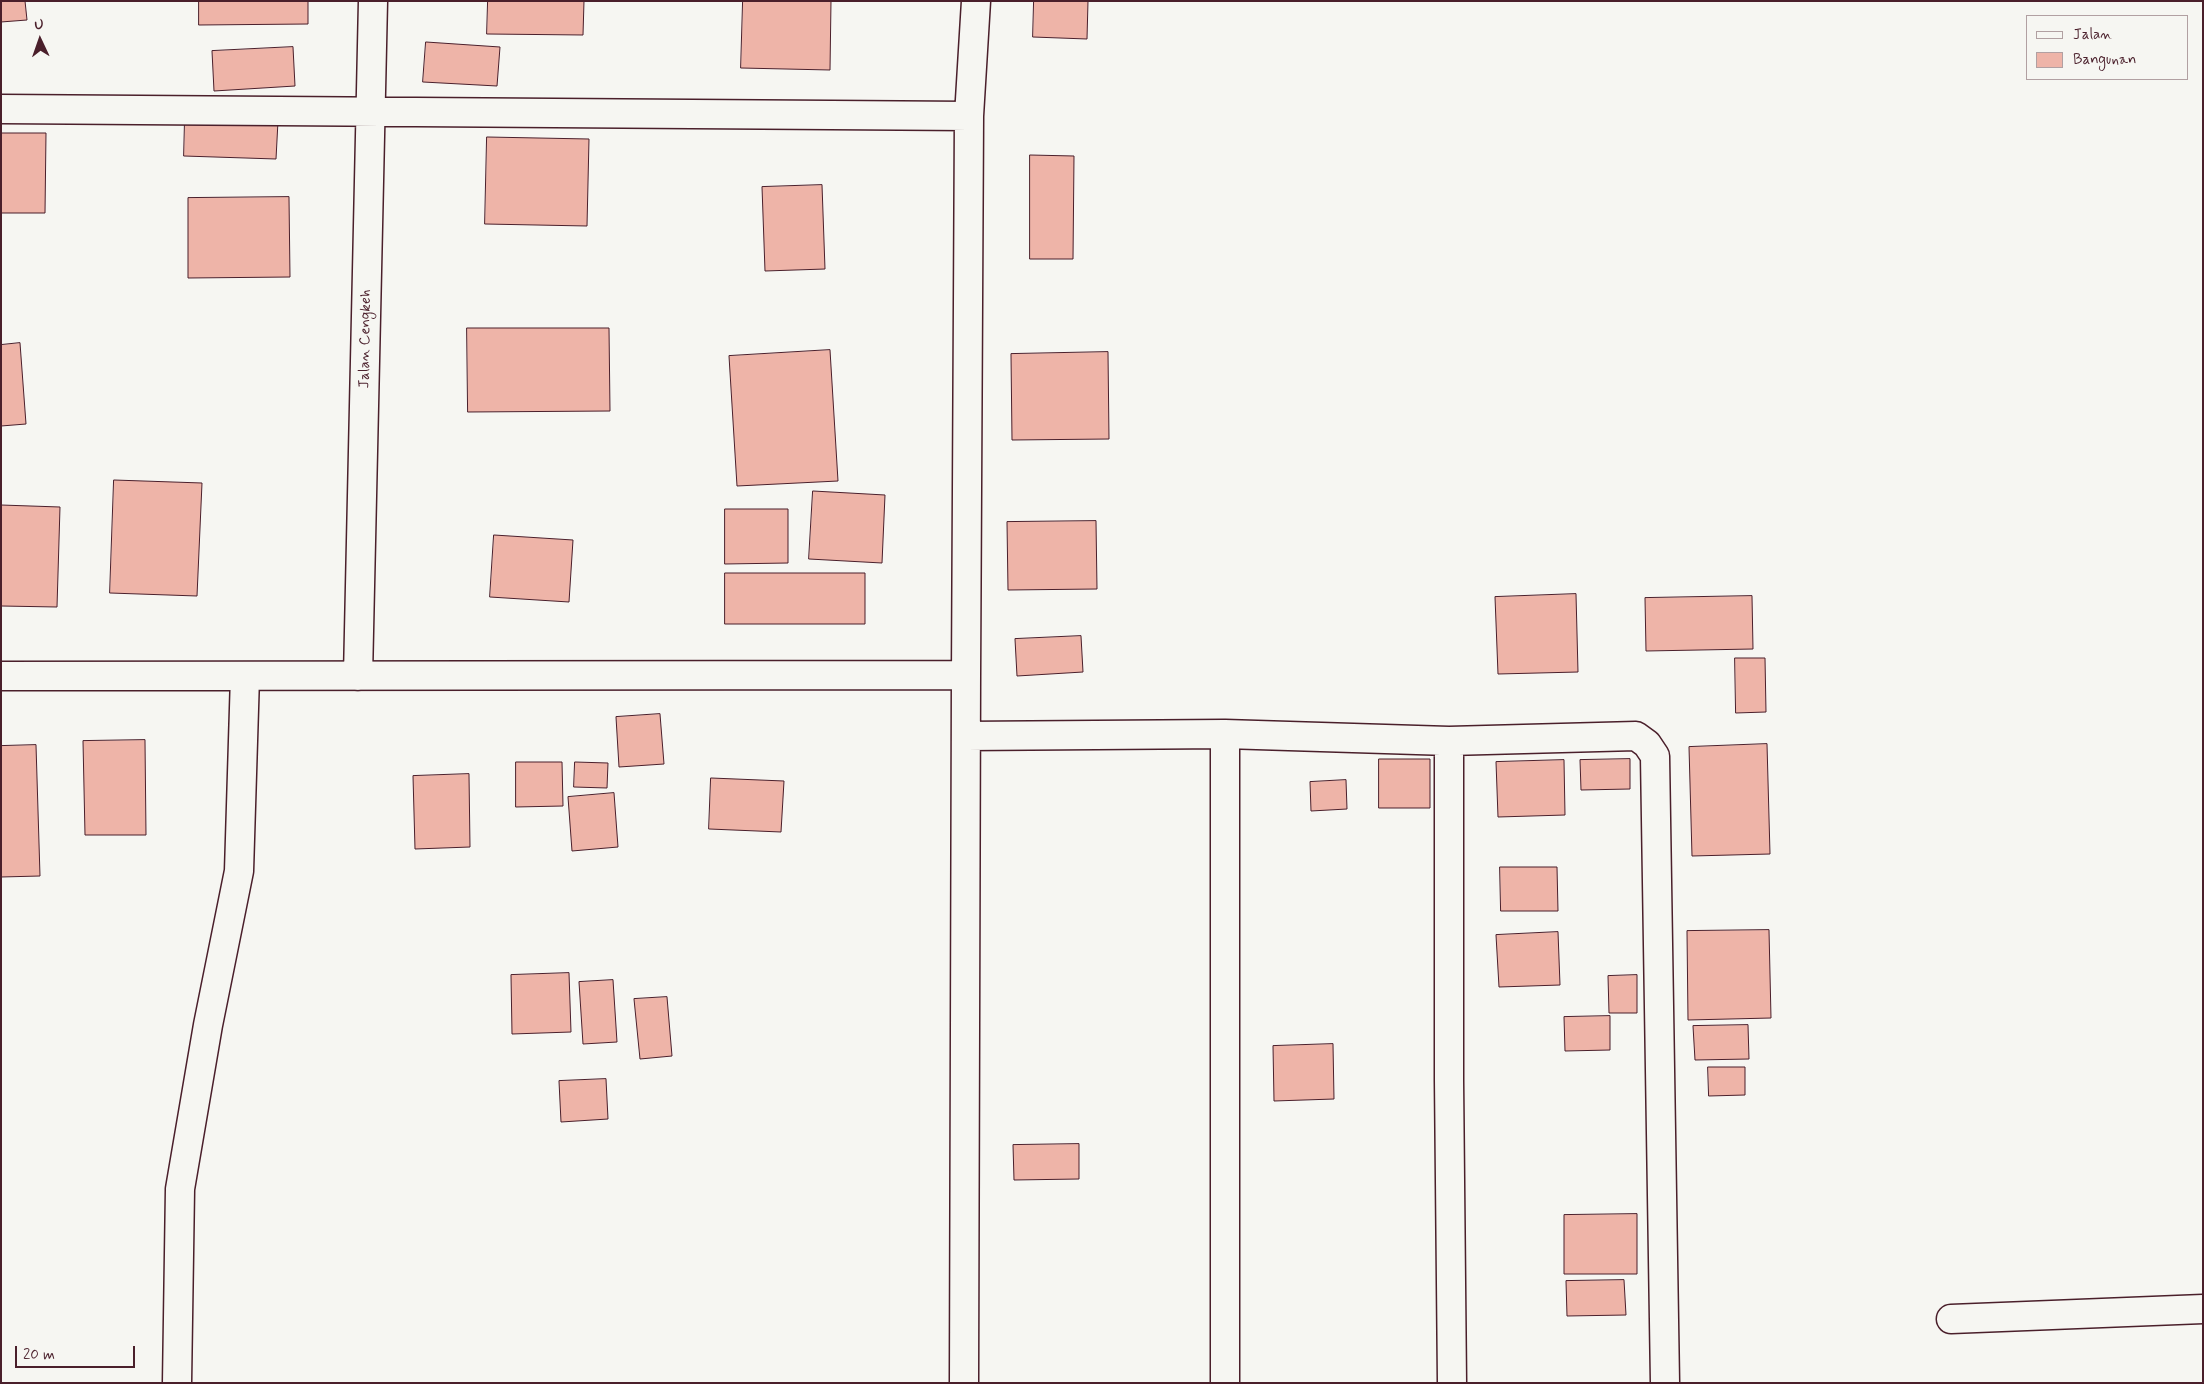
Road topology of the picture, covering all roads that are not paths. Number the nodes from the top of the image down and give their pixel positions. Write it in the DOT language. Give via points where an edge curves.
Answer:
graph roads {
  1 [pos="373,1"];
  2 [pos="976,1"];
  3 [pos="1,109"];
  4 [pos="370,112"];
  5 [pos="969,116"];
  6 [pos="966,675"];
  7 [pos="1,676"];
  8 [pos="244,676"];
  9 [pos="358,676"];
  10 [pos="1225,734"];
  11 [pos="966,736"];
  12 [pos="1450,741"];
  13 [pos="2203,1309"];
  14 [pos="1951,1319"];
  15 [pos="177,1383"];
  16 [pos="964,1383"];
  17 [pos="1225,1383"];
  18 [pos="1452,1383"];
  19 [pos="1665,1383"];
  1 -- 4 [label="street, Jalan Cengkeh"];
  2 -- 5 [label="street"];
  3 -- 4 [label="street"];
  4 -- 5 [label="street"];
  4 -- 9 [label="street, Jalan Cengkeh"];
  5 -- 6 [label="street"];
  6 -- 9 [label="street"];
  6 -- 11 [label="street"];
  7 -- 8 [label="street"];
  8 -- 9 [label="street"];
  8 -- 15 [label="street" via="239,871 180,1189"];
  10 -- 11 [label="street"];
  10 -- 12 [label="street"];
  10 -- 17 [label="street"];
  11 -- 16 [label="street"];
  12 -- 18 [label="street" via="1448,1080"];
  12 -- 19 [label="street" via="1636,736 1655,756"];
  13 -- 14 [label="street"];
}
